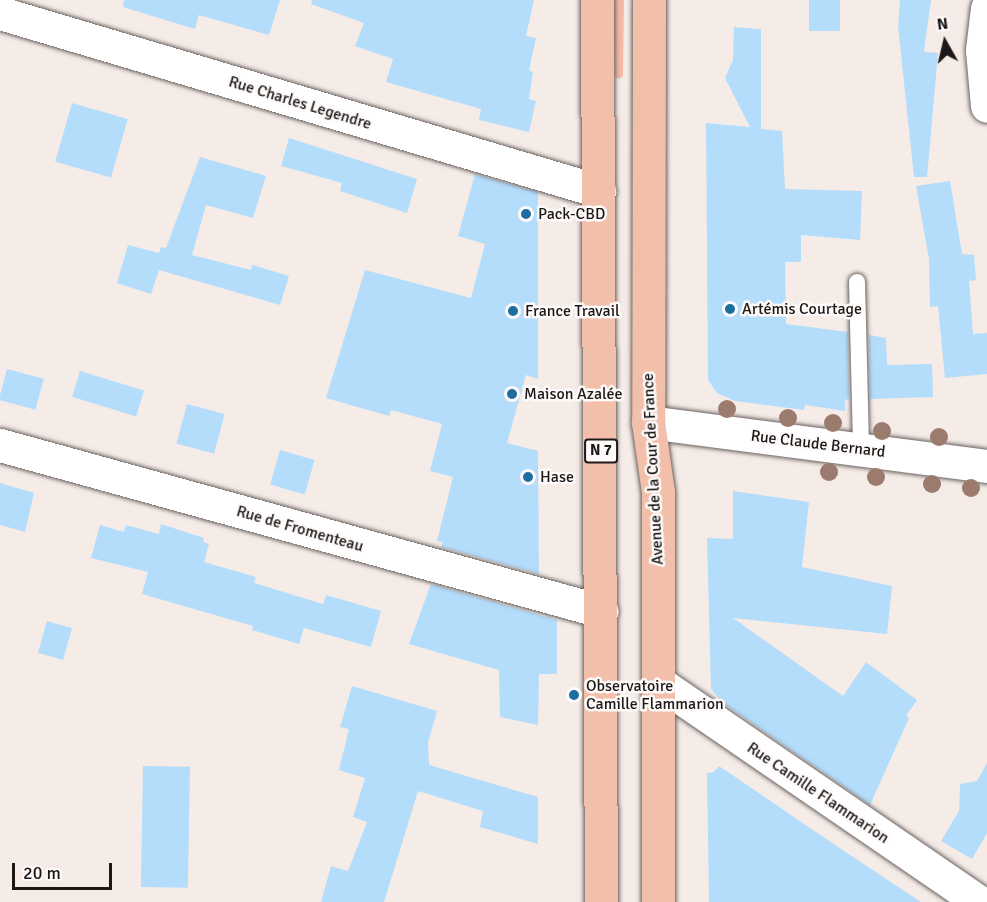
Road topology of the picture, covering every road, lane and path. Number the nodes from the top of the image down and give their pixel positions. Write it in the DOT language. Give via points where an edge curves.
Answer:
graph roads {
  1 [pos="597,0"];
  2 [pos="649,0"];
  3 [pos="987,8"];
  4 [pos="0,13"];
  5 [pos="987,106"];
  6 [pos="599,191"];
  7 [pos="857,282"];
  8 [pos="648,422"];
  9 [pos="0,445"];
  10 [pos="861,450"];
  11 [pos="987,466"];
  12 [pos="601,611"];
  13 [pos="658,682"];
  14 [pos="601,902"];
  15 [pos="658,902"];
  16 [pos="979,902"];
  1 -- 6 [label="main road, N 7"];
  2 -- 8 [label="main road, Avenue de la Cour de France"];
  3 -- 5 [label="street" via="982,50"];
  4 -- 6 [label="street, Rue Charles Legendre"];
  6 -- 12 [label="main road, N 7"];
  7 -- 10 [label="lane"];
  8 -- 10 [label="street, Rue Claude Bernard"];
  8 -- 13 [label="main road, Avenue de la Cour de France" via="657,492"];
  9 -- 12 [label="street, Rue de Fromenteau"];
  10 -- 11 [label="street, Rue Claude Bernard"];
  12 -- 14 [label="main road, N 7"];
  13 -- 15 [label="main road, Avenue de la Cour de France"];
  13 -- 16 [label="street, Rue Camille Flammarion"];
}
